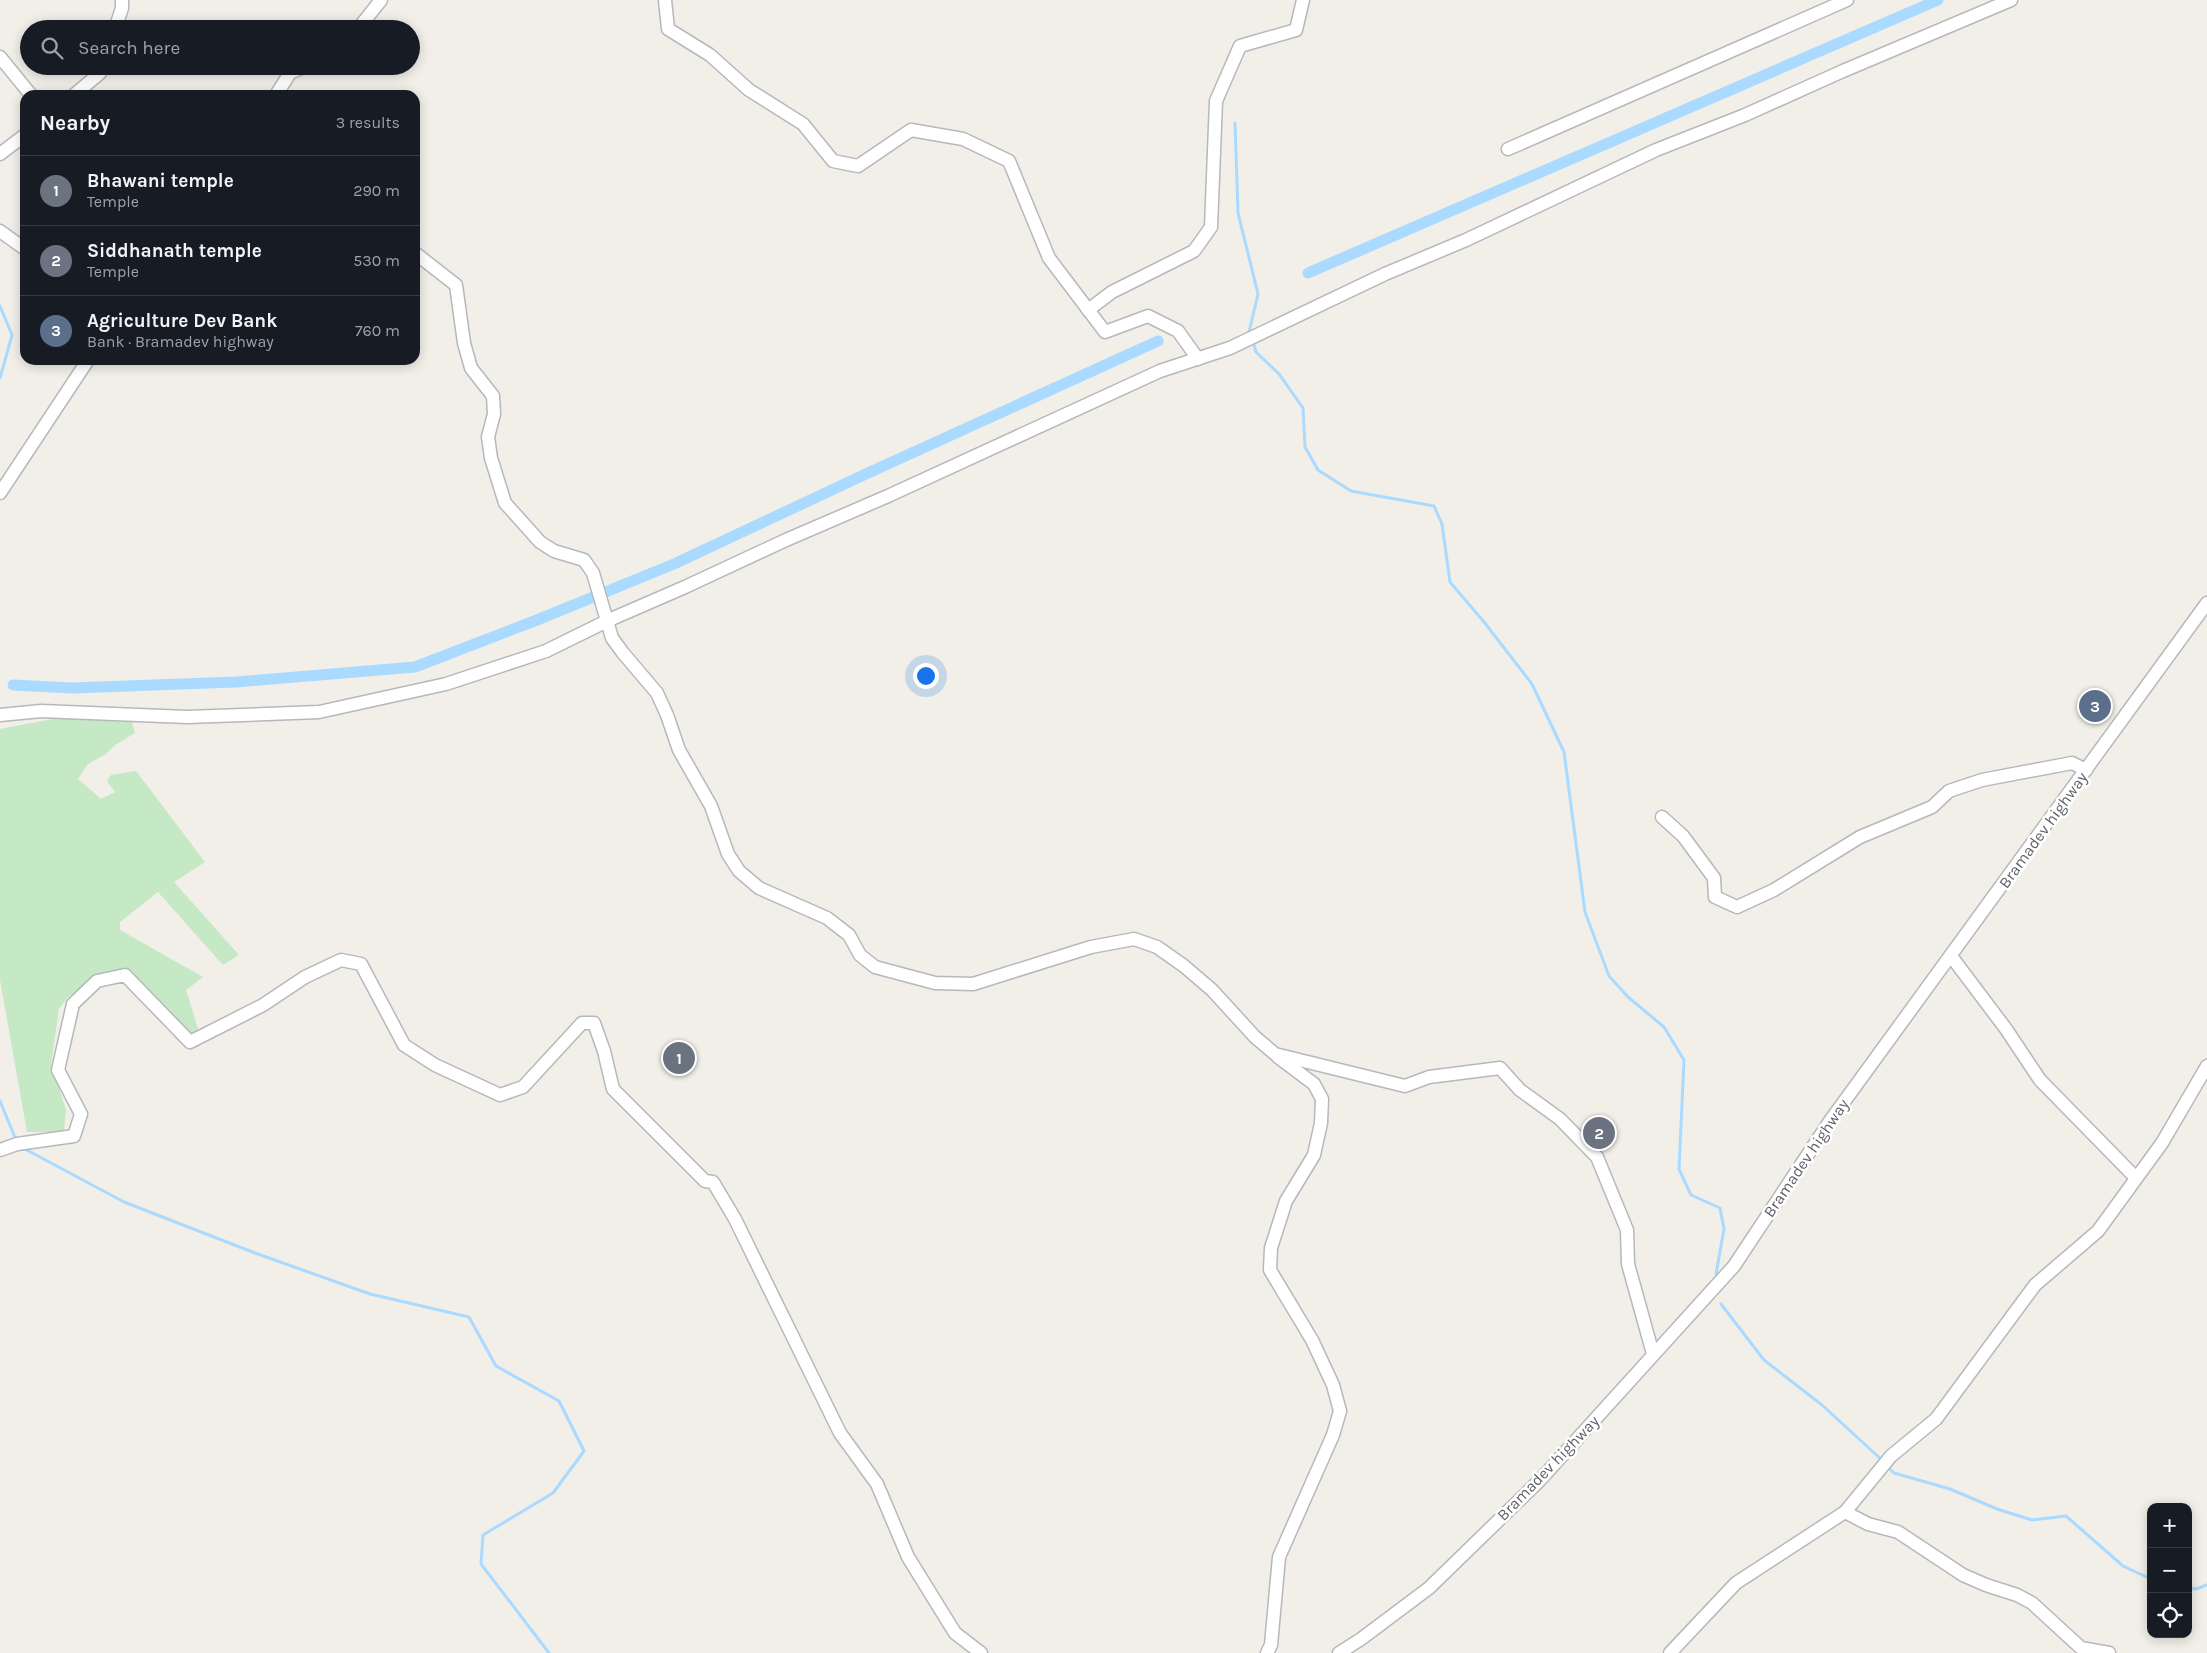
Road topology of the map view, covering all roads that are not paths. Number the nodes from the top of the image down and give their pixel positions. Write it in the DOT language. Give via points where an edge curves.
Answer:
graph roads {
  1 [pos="122,0"];
  2 [pos="381,0"];
  3 [pos="665,0"];
  4 [pos="1303,0"];
  5 [pos="1847,0"];
  6 [pos="2010,0"];
  7 [pos="118,20"];
  8 [pos="365,20"];
  9 [pos="0,56"];
  10 [pos="98,75"];
  11 [pos="289,75"];
  12 [pos="27,90"];
  13 [pos="80,90"];
  14 [pos="279,90"];
  15 [pos="20,139"];
  16 [pos="1508,149"];
  17 [pos="0,154"];
  18 [pos="0,231"];
  19 [pos="20,245"];
  20 [pos="420,257"];
  21 [pos="1088,310"];
  22 [pos="1198,359"];
  23 [pos="85,365"];
  24 [pos="0,493"];
  25 [pos="2207,603"];
  26 [pos="609,620"];
  27 [pos="0,715"];
  28 [pos="2086,770"];
  29 [pos="1662,817"];
  30 [pos="1951,956"];
  31 [pos="1275,1054"];
  32 [pos="2207,1066"];
  33 [pos="0,1150"];
  34 [pos="2136,1178"];
  35 [pos="1653,1354"];
  36 [pos="1845,1512"];
  37 [pos="981,1653"];
  38 [pos="1267,1653"];
  39 [pos="1338,1653"];
  40 [pos="1670,1653"];
  41 [pos="2109,1653"];
  1 -- 7 [label="street"];
  2 -- 8 [label="street"];
  3 -- 21 [label="street" via="668,28 710,55 749,90 803,124 833,160 858,166 912,130 963,139 1009,161 1050,258"];
  4 -- 21 [label="street" via="1296,30 1240,46 1216,101 1211,227 1194,251 1112,292"];
  5 -- 16 [label="street"];
  6 -- 22 [label="street" via="1656,150 1230,348"];
  9 -- 12 [label="street"];
  10 -- 13 [label="street"];
  11 -- 14 [label="street"];
  15 -- 17 [label="street"];
  18 -- 19 [label="street"];
  20 -- 26 [label="street" via="456,285 471,368 493,396 494,414 488,437 505,503 540,542 554,552 584,560 593,574"];
  21 -- 22 [label="street" via="1105,332 1148,316 1178,331"];
  22 -- 26 [label="street" via="1160,371"];
  23 -- 24 [label="street"];
  25 -- 28 [label="street, Bramadev highway"];
  26 -- 27 [label="street" via="546,651 446,684 319,712 187,717 41,711"];
  26 -- 31 [label="street" via="612,638 656,693 679,750 711,806 728,854 739,871 758,888 827,918 849,936 860,956 875,967 935,983 972,984 1091,948 1134,939 1157,946 1184,966"];
  28 -- 29 [label="street" via="2072,764 1982,780 1949,791 1932,807 1860,837 1774,890 1738,907 1715,897 1714,878 1683,836"];
  28 -- 30 [label="street, Bramadev highway"];
  30 -- 34 [label="street" via="2040,1080"];
  30 -- 35 [label="street, Bramadev highway" via="1830,1120 1734,1266"];
  31 -- 35 [label="street" via="1405,1086 1429,1077 1500,1068 1520,1090 1560,1119 1597,1157 1627,1230 1628,1264"];
  31 -- 38 [label="street" via="1314,1084 1322,1099 1314,1155 1286,1201 1271,1248 1270,1270 1312,1340 1333,1385 1340,1411 1279,1557"];
  32 -- 34 [label="street" via="2162,1143"];
  33 -- 37 [label="street" via="18,1144 74,1136 81,1114 58,1070 72,1004 98,980 125,974 190,1042 341,960 361,964 404,1045 435,1065 500,1094 523,1087 582,1023 594,1023 613,1089 705,1181 713,1182 735,1219 840,1433 876,1484 908,1557 955,1633"];
  34 -- 36 [label="street" via="2098,1231 2035,1285 1936,1419 1891,1456"];
  35 -- 39 [label="street, Bramadev highway" via="1540,1480 1428,1588"];
  36 -- 40 [label="street" via="1736,1583"];
  36 -- 41 [label="street" via="1868,1524 1898,1532 1963,1575 2032,1603 2081,1648"];
}
